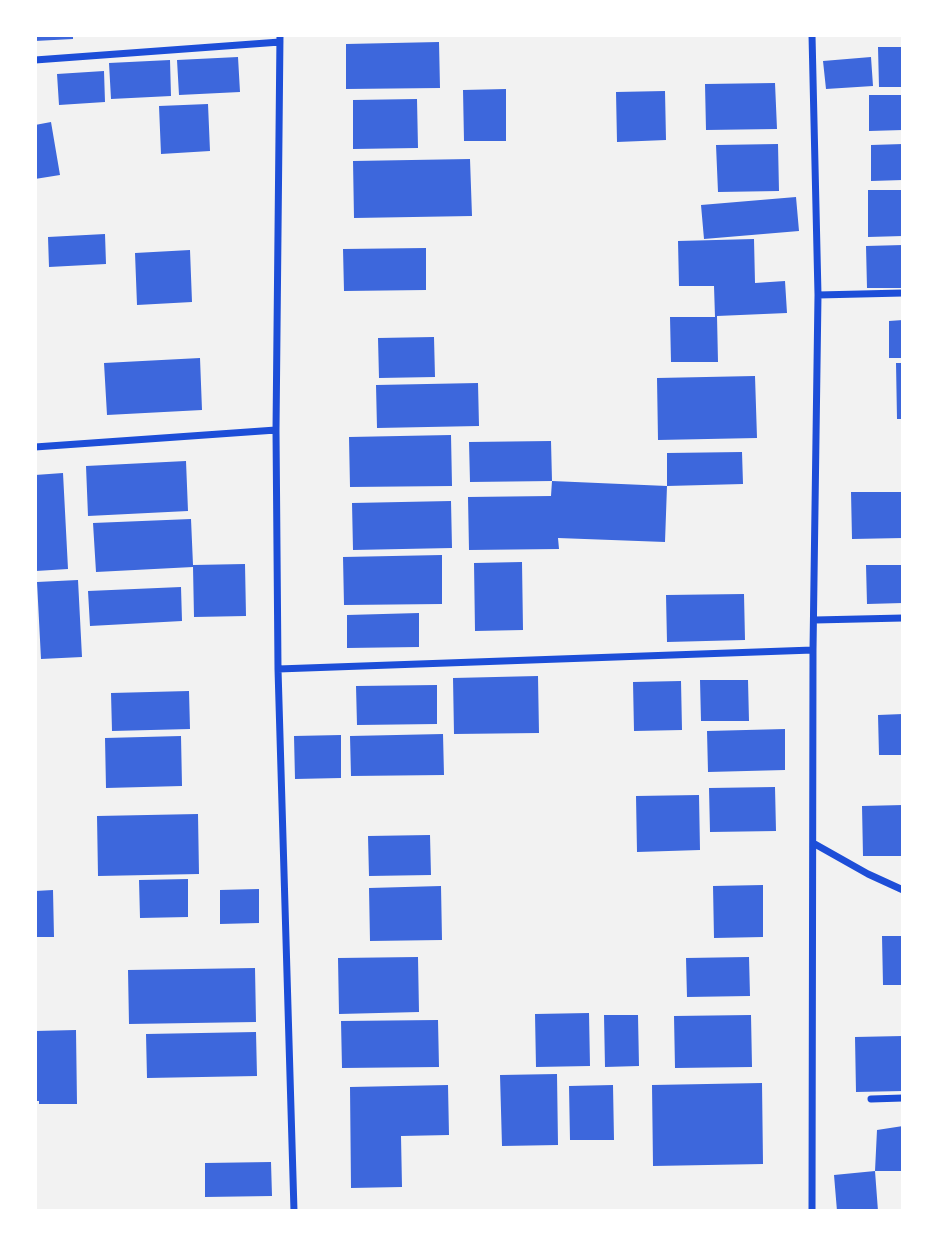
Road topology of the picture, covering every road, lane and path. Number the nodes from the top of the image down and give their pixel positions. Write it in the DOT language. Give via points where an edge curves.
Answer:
graph roads {
  1 [pos="812,35"];
  2 [pos="280,38"];
  3 [pos="35,60"];
  4 [pos="903,293"];
  5 [pos="818,295"];
  6 [pos="276,430"];
  7 [pos="35,447"];
  8 [pos="903,618"];
  9 [pos="815,620"];
  10 [pos="813,650"];
  11 [pos="278,669"];
  12 [pos="813,843"];
  13 [pos="903,890"];
  14 [pos="903,1098"];
  15 [pos="871,1099"];
  16 [pos="294,1211"];
  17 [pos="813,1211"];
  1 -- 5 [label="street"];
  2 -- 3 [label="street"];
  2 -- 6 [label="street"];
  4 -- 5 [label="street"];
  5 -- 9 [label="street"];
  6 -- 7 [label="street"];
  6 -- 11 [label="street"];
  8 -- 9 [label="street"];
  9 -- 10 [label="street"];
  10 -- 11 [label="street"];
  10 -- 12 [label="street"];
  11 -- 16 [label="street"];
  12 -- 13 [label="street"];
  12 -- 17 [label="street"];
  14 -- 15 [label="street"];
}
